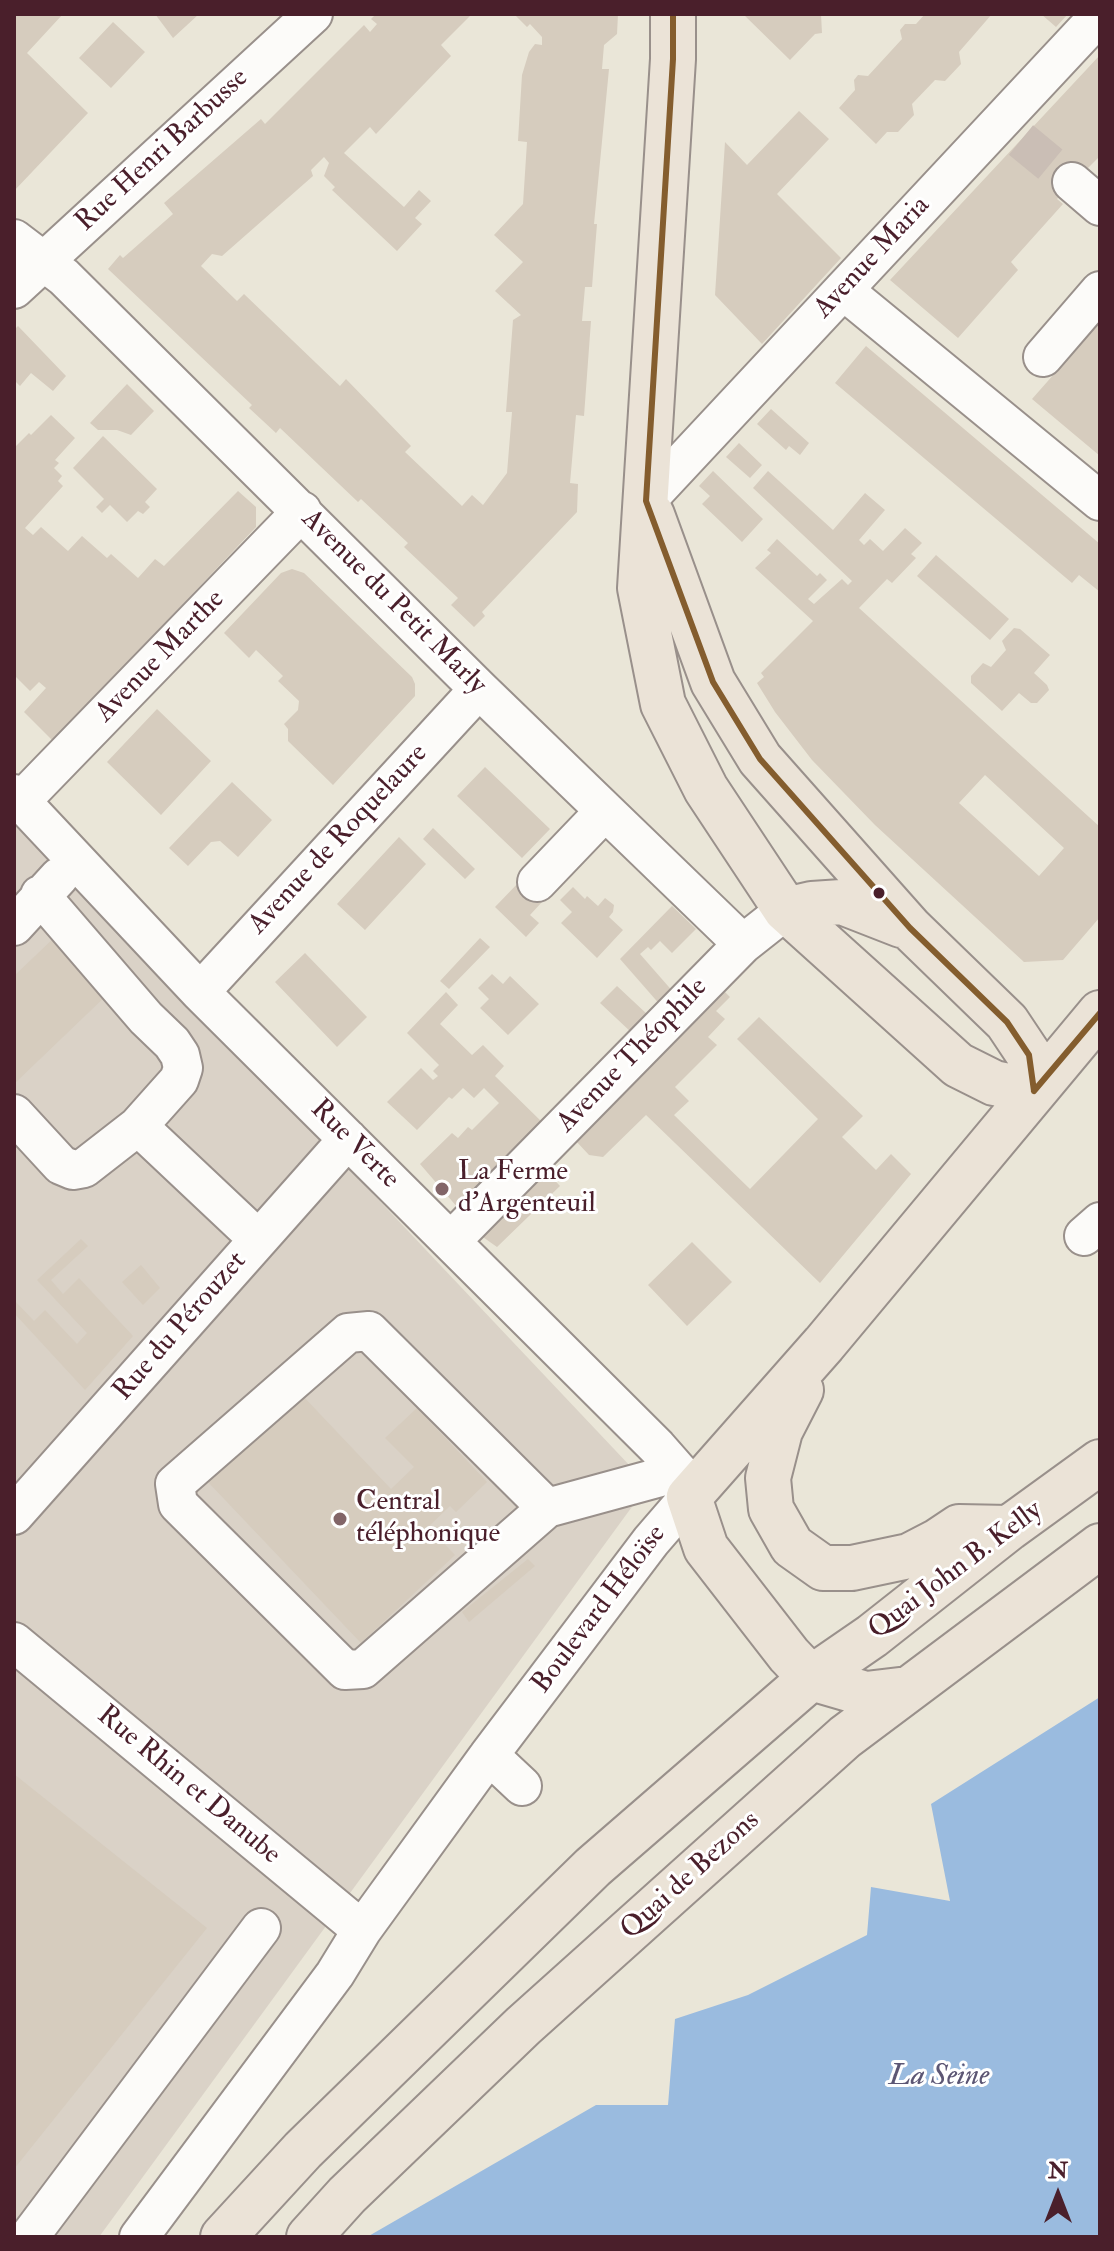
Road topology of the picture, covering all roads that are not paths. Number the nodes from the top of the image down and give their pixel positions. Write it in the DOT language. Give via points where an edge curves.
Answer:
graph roads {
  1 [pos="313,14"];
  2 [pos="673,14"];
  3 [pos="1100,15"];
  4 [pos="29,250"];
  5 [pos="14,289"];
  6 [pos="843,290"];
  7 [pos="1100,291"];
  8 [pos="1043,357"];
  9 [pos="646,501"];
  10 [pos="1100,501"];
  11 [pos="302,511"];
  12 [pos="479,689"];
  13 [pos="17,798"];
  14 [pos="605,811"];
  15 [pos="76,861"];
  16 [pos="537,882"];
  17 [pos="40,895"];
  18 [pos="786,910"];
  19 [pos="14,926"];
  20 [pos="910,928"];
  21 [pos="743,944"];
  22 [pos="200,992"];
  23 [pos="1100,1013"];
  24 [pos="1034,1091"];
  25 [pos="14,1114"];
  26 [pos="138,1126"];
  27 [pos="348,1139"];
  28 [pos="258,1239"];
  29 [pos="451,1241"];
  30 [pos="824,1344"];
  31 [pos="1100,1462"];
  32 [pos="684,1484"];
  33 [pos="547,1508"];
  34 [pos="14,1515"];
  35 [pos="1009,1528"];
  36 [pos="1100,1546"];
  37 [pos="14,1642"];
  38 [pos="811,1678"];
  39 [pos="908,1689"];
  40 [pos="489,1755"];
  41 [pos="810,1768"];
  42 [pos="522,1786"];
  43 [pos="261,1928"];
  44 [pos="362,1930"];
  45 [pos="29,2237"];
  46 [pos="139,2237"];
  47 [pos="223,2237"];
  48 [pos="309,2237"];
  1 -- 4 [label="street, Rue Henri Barbusse"];
  2 -- 9 [label="main road"];
  3 -- 6 [label="street, Avenue Maria" via="1010,131"];
  4 -- 5 [label="street, Rue Henri Barbusse"];
  4 -- 11 [label="street, Avenue du Petit Marly" via="64,277"];
  6 -- 9 [label="street, Avenue Maria"];
  6 -- 10 [label="street"];
  7 -- 8 [label="street"];
  9 -- 18 [label="main road" via="640,588 663,704 706,789"];
  9 -- 20 [label="main road" via="713,682 760,759"];
  11 -- 12 [label="street, Avenue du Petit Marly"];
  11 -- 13 [label="street, Avenue Marthe"];
  12 -- 14 [label="street, Avenue du Petit Marly"];
  12 -- 22 [label="street, Avenue de Roquelaure"];
  13 -- 15 [label="street, Rue Verte"];
  14 -- 16 [label="street"];
  14 -- 21 [label="street, Avenue du Petit Marly"];
  15 -- 17 [label="street"];
  15 -- 22 [label="street, Rue Verte"];
  17 -- 19 [label="street"];
  17 -- 26 [label="street" via="180,1055 179,1080"];
  18 -- 20 [label="main road" via="842,902"];
  18 -- 21 [label="street, Avenue Théophile"];
  18 -- 24 [label="main road" via="958,1065 994,1083"];
  20 -- 24 [label="main road" via="1007,1022 1029,1055"];
  21 -- 29 [label="street, Avenue Théophile"];
  22 -- 27 [label="street, Rue Verte"];
  23 -- 24 [label="main road, Boulevard Héloïse"];
  24 -- 30 [label="main road, Boulevard Héloïse"];
  25 -- 26 [label="street" via="61,1165 73,1170 84,1168"];
  26 -- 28 [label="street"];
  27 -- 28 [label="street, Rue du Pérouzet"];
  27 -- 29 [label="street, Rue Verte"];
  28 -- 34 [label="street, Rue du Pérouzet"];
  29 -- 32 [label="street, Rue Verte" via="657,1447"];
  30 -- 32 [label="main road, Boulevard Héloïse"];
  30 -- 35 [label="main road" via="780,1431 768,1478 771,1509 792,1546 823,1568 852,1568 909,1556 959,1527"];
  31 -- 35 [label="main road, Quai John B. Kelly"];
  32 -- 33 [label="street"];
  32 -- 38 [label="main road" via="706,1548"];
  32 -- 40 [label="street, Boulevard Héloïse" via="651,1541"];
  33 -- 33 [label="street" via="369,1331 348,1333 175,1484 178,1504 345,1670 363,1669"];
  35 -- 38 [label="main road, Quai John B. Kelly"];
  36 -- 39 [label="main road, Quai de Bezons"];
  37 -- 44 [label="street, Rue Rhin et Danube"];
  38 -- 39 [label="main road" via="866,1694"];
  38 -- 41 [label="main road"];
  38 -- 47 [label="main road" via="593,1867 303,2150"];
  39 -- 41 [label="main road, Quai de Bezons"];
  40 -- 42 [label="street"];
  40 -- 44 [label="street, Boulevard Héloïse"];
  41 -- 48 [label="main road, Quai de Bezons" via="523,2026"];
  43 -- 45 [label="street"];
  44 -- 46 [label="street, Boulevard Héloïse" via="335,1974"];
}
